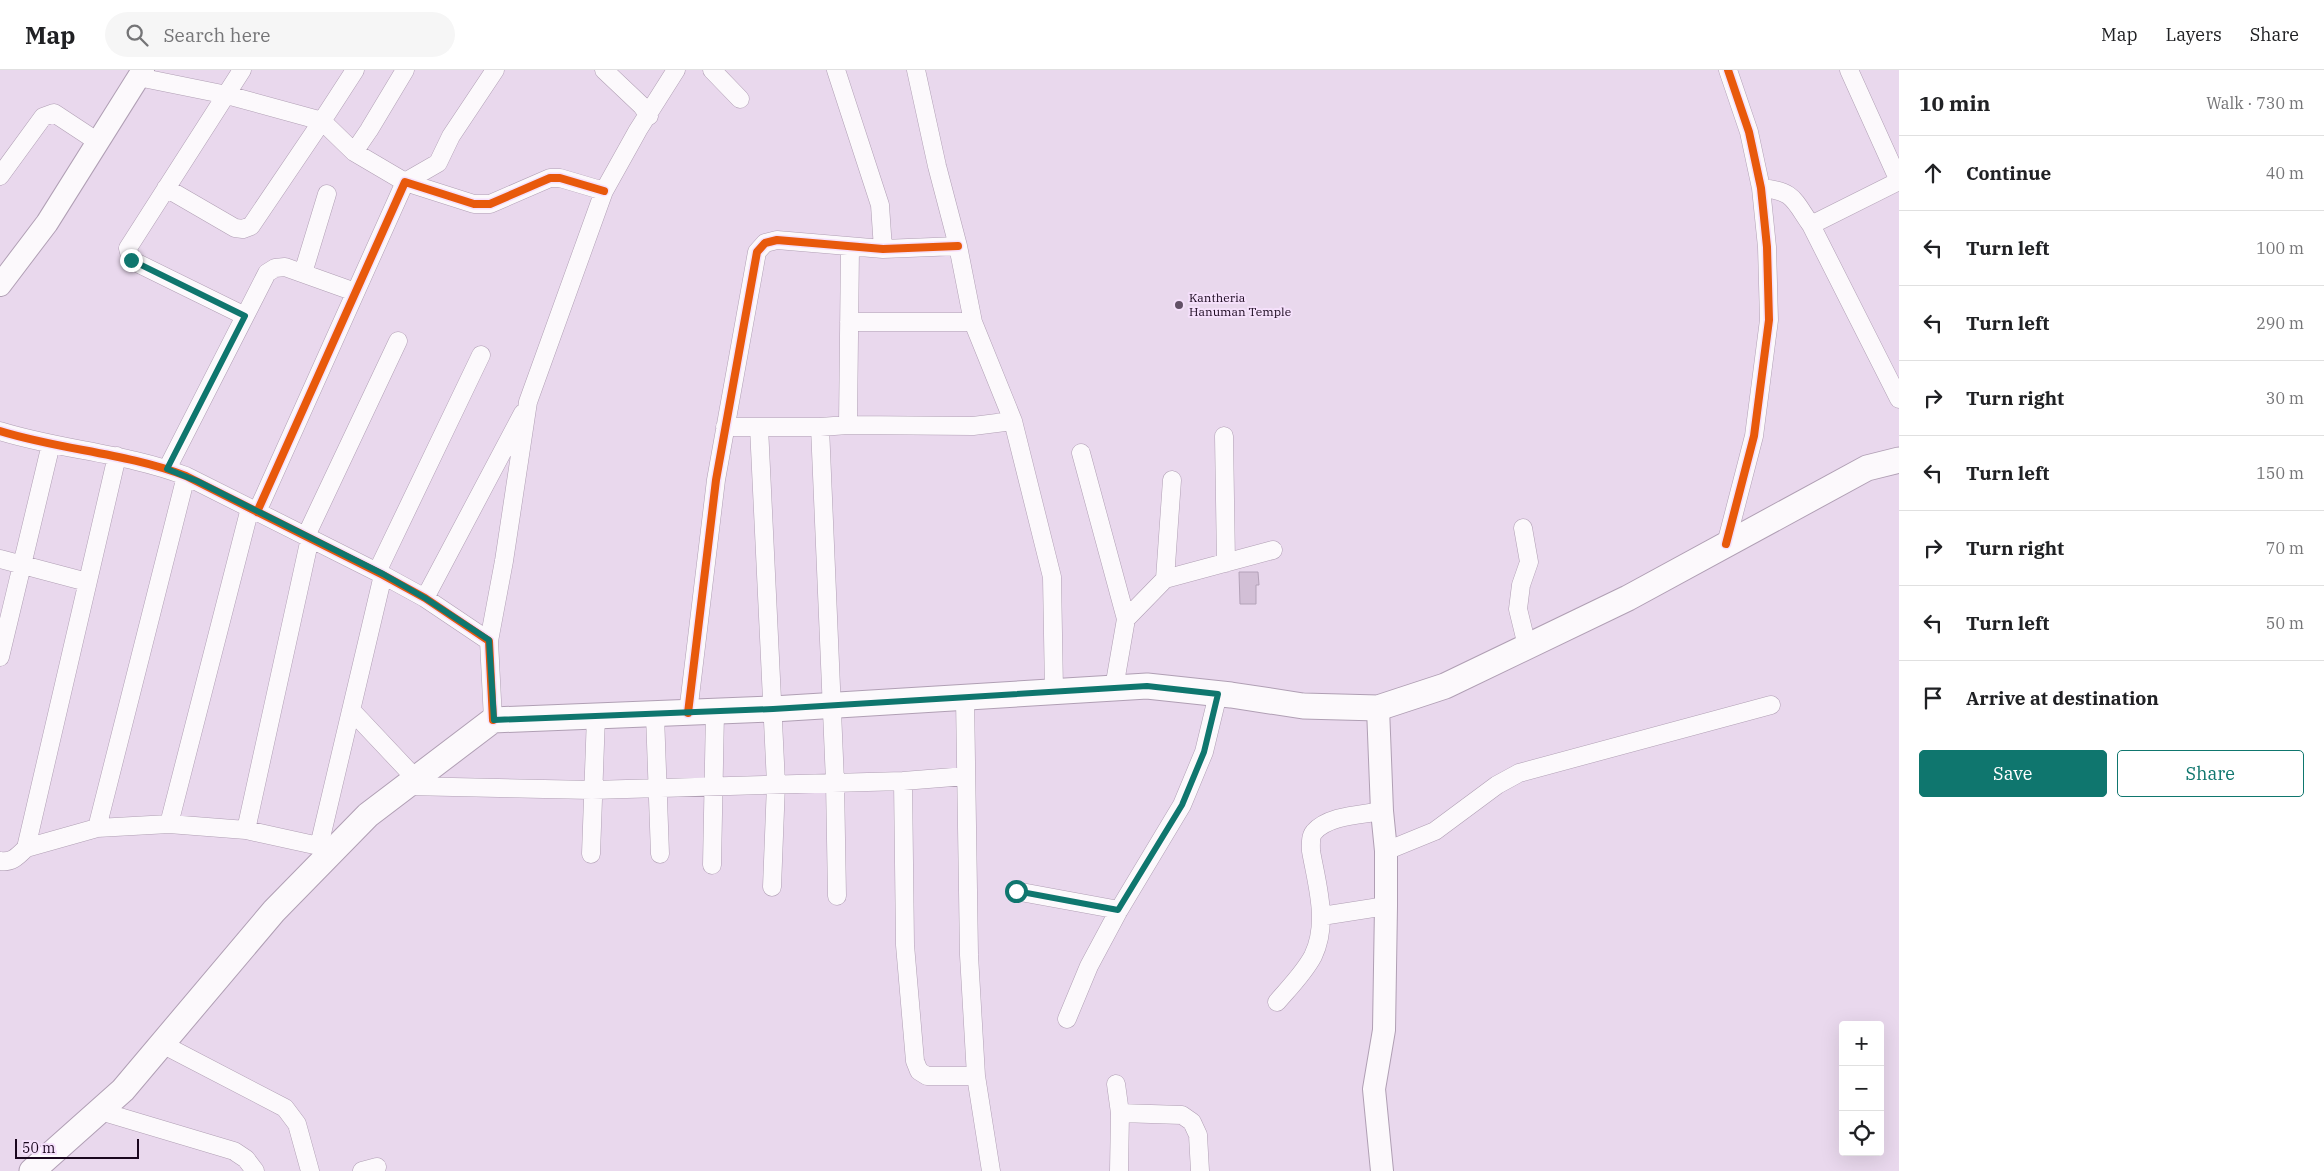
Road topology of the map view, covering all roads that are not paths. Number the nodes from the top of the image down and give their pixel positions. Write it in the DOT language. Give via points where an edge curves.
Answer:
graph roads {
  1 [pos="242,70"];
  2 [pos="355,70"];
  3 [pos="405,70"];
  4 [pos="495,70"];
  5 [pos="604,70"];
  6 [pos="676,70"];
  7 [pos="712,70"];
  8 [pos="836,70"];
  9 [pos="916,70"];
  10 [pos="1728,70"];
  11 [pos="1849,70"];
  12 [pos="141,74"];
  13 [pos="227,95"];
  14 [pos="740,99"];
  15 [pos="648,116"];
  16 [pos="322,121"];
  17 [pos="98,142"];
  18 [pos="354,152"];
  19 [pos="0,176"];
  20 [pos="1899,181"];
  21 [pos="405,182"];
  22 [pos="166,188"];
  23 [pos="1761,188"];
  24 [pos="604,191"];
  25 [pos="327,194"];
  26 [pos="1811,225"];
  27 [pos="958,246"];
  28 [pos="850,247"];
  29 [pos="883,249"];
  30 [pos="303,274"];
  31 [pos="0,285"];
  32 [pos="355,292"];
  33 [pos="245,316"];
  34 [pos="849,322"];
  35 [pos="974,322"];
  36 [pos="398,341"];
  37 [pos="481,355"];
  38 [pos="1899,399"];
  39 [pos="528,402"];
  40 [pos="1013,421"];
  41 [pos="848,425"];
  42 [pos="725,427"];
  43 [pos="759,427"];
  44 [pos="820,427"];
  45 [pos="0,431"];
  46 [pos="1224,436"];
  47 [pos="51,444"];
  48 [pos="1081,453"];
  49 [pos="118,456"];
  50 [pos="1899,460"];
  51 [pos="167,469"];
  52 [pos="186,476"];
  53 [pos="1172,480"];
  54 [pos="254,510"];
  55 [pos="1523,528"];
  56 [pos="308,537"];
  57 [pos="1726,544"];
  58 [pos="1272,550"];
  59 [pos="0,559"];
  60 [pos="1226,563"];
  61 [pos="22,564"];
  62 [pos="380,573"];
  63 [pos="1165,579"];
  64 [pos="87,582"];
  65 [pos="425,598"];
  66 [pos="1126,620"];
  67 [pos="489,640"];
  68 [pos="1527,646"];
  69 [pos="0,657"];
  70 [pos="1114,688"];
  71 [pos="1054,691"];
  72 [pos="1218,694"];
  73 [pos="965,698"];
  74 [pos="1771,705"];
  75 [pos="831,706"];
  76 [pos="1378,708"];
  77 [pos="773,709"];
  78 [pos="352,710"];
  79 [pos="715,712"];
  80 [pos="688,713"];
  81 [pos="655,714"];
  82 [pos="596,716"];
  83 [pos="494,720"];
  84 [pos="966,776"];
  85 [pos="903,781"];
  86 [pos="834,782"];
  87 [pos="411,783"];
  88 [pos="776,784"];
  89 [pos="714,785"];
  90 [pos="656,787"];
  91 [pos="592,790"];
  92 [pos="1382,811"];
  93 [pos="168,824"];
  94 [pos="97,828"];
  95 [pos="246,830"];
  96 [pos="26,848"];
  97 [pos="326,849"];
  98 [pos="1386,851"];
  99 [pos="592,854"];
  100 [pos="660,854"];
  101 [pos="0,861"];
  102 [pos="712,865"];
  103 [pos="772,887"];
  104 [pos="1016,891"];
  105 [pos="837,896"];
  106 [pos="1386,906"];
  107 [pos="1118,910"];
  108 [pos="1322,916"];
  109 [pos="1277,1002"];
  110 [pos="1067,1019"];
  111 [pos="162,1044"];
  112 [pos="976,1076"];
  113 [pos="1116,1084"];
  114 [pos="100,1111"];
  115 [pos="1120,1113"];
  116 [pos="32,1171"];
  117 [pos="255,1171"];
  118 [pos="310,1171"];
  119 [pos="991,1171"];
  120 [pos="1119,1171"];
  121 [pos="1200,1171"];
  122 [pos="1382,1171"];
  1 -- 13 [label="street"];
  2 -- 16 [label="street"];
  3 -- 18 [label="street"];
  4 -- 21 [label="street" via="438,163"];
  5 -- 15 [label="street" via="642,106"];
  6 -- 15 [label="street"];
  7 -- 14 [label="street"];
  8 -- 29 [label="street" via="880,205"];
  9 -- 27 [label="street"];
  10 -- 23 [label="street" via="1749,132"];
  11 -- 20 [label="street"];
  12 -- 13 [label="street"];
  12 -- 17 [label="street"];
  13 -- 16 [label="street"];
  13 -- 22 [label="street"];
  15 -- 24 [label="street"];
  16 -- 18 [label="street"];
  16 -- 22 [label="street" via="251,226 235,228"];
  17 -- 19 [label="street" via="54,113 50,114 43,117"];
  17 -- 31 [label="street" via="47,223"];
  18 -- 21 [label="street"];
  20 -- 26 [label="street"];
  21 -- 24 [label="street" via="474,204 490,204 550,178"];
  21 -- 32 [label="street"];
  22 -- 33 [label="street" via="128,248 131,260"];
  23 -- 26 [label="street" via="1781,190 1790,195"];
  23 -- 57 [label="street" via="1769,320 1754,436"];
  24 -- 39 [label="street"];
  25 -- 30 [label="street"];
  26 -- 38 [label="street"];
  27 -- 29 [label="street"];
  27 -- 35 [label="street"];
  28 -- 29 [label="street"];
  28 -- 34 [label="street"];
  28 -- 42 [label="street" via="778,240 765,243 757,252"];
  30 -- 32 [label="street"];
  30 -- 33 [label="street" via="285,267 267,273"];
  32 -- 54 [label="street"];
  33 -- 51 [label="street"];
  34 -- 35 [label="street"];
  34 -- 41 [label="street"];
  35 -- 40 [label="street"];
  36 -- 56 [label="street"];
  37 -- 62 [label="street"];
  39 -- 65 [label="street"];
  39 -- 67 [label="street"];
  40 -- 41 [label="street" via="973,426"];
  40 -- 71 [label="street" via="1052,577"];
  41 -- 44 [label="street"];
  42 -- 43 [label="street"];
  42 -- 80 [label="street"];
  43 -- 44 [label="street"];
  43 -- 77 [label="street"];
  44 -- 75 [label="street"];
  45 -- 47 [label="street"];
  46 -- 60 [label="street"];
  47 -- 49 [label="street"];
  47 -- 61 [label="street"];
  48 -- 66 [label="street"];
  49 -- 51 [label="street"];
  49 -- 64 [label="street"];
  50 -- 57 [label="main road" via="1867,468"];
  51 -- 52 [label="street"];
  52 -- 54 [label="street"];
  52 -- 94 [label="street"];
  53 -- 63 [label="street"];
  54 -- 56 [label="street"];
  54 -- 93 [label="street"];
  55 -- 68 [label="street" via="1529,562 1521,585 1518,609"];
  56 -- 62 [label="street"];
  56 -- 95 [label="street"];
  57 -- 68 [label="main road" via="1628,598"];
  58 -- 60 [label="street"];
  59 -- 61 [label="street"];
  60 -- 63 [label="street"];
  61 -- 64 [label="street"];
  61 -- 69 [label="street"];
  62 -- 65 [label="street"];
  62 -- 78 [label="street"];
  63 -- 66 [label="street"];
  64 -- 96 [label="street"];
  65 -- 67 [label="street"];
  66 -- 70 [label="street"];
  67 -- 83 [label="street"];
  68 -- 76 [label="main road" via="1445,686"];
  70 -- 71 [label="main road"];
  70 -- 72 [label="main road" via="1147,686"];
  71 -- 73 [label="main road"];
  72 -- 76 [label="main road" via="1304,706"];
  72 -- 107 [label="street" via="1204,752 1182,805"];
  73 -- 75 [label="main road"];
  73 -- 84 [label="street"];
  74 -- 98 [label="street" via="1519,773 1435,831"];
  75 -- 77 [label="main road"];
  75 -- 86 [label="street"];
  76 -- 92 [label="street"];
  77 -- 79 [label="main road"];
  77 -- 88 [label="street"];
  78 -- 87 [label="street"];
  78 -- 97 [label="street"];
  79 -- 80 [label="main road"];
  79 -- 89 [label="street"];
  80 -- 81 [label="main road"];
  81 -- 82 [label="main road"];
  81 -- 90 [label="street"];
  82 -- 83 [label="main road"];
  82 -- 91 [label="street"];
  83 -- 87 [label="main road"];
  84 -- 85 [label="street"];
  84 -- 112 [label="street" via="969,955"];
  85 -- 86 [label="street"];
  85 -- 112 [label="street" via="905,945 915,1061 927,1076"];
  86 -- 88 [label="street"];
  86 -- 105 [label="street"];
  87 -- 91 [label="street"];
  87 -- 97 [label="main road"];
  88 -- 89 [label="street"];
  88 -- 103 [label="street"];
  89 -- 90 [label="street"];
  89 -- 102 [label="street"];
  90 -- 91 [label="street"];
  90 -- 100 [label="street"];
  91 -- 99 [label="street"];
  92 -- 98 [label="street"];
  92 -- 108 [label="street" via="1328,822 1314,832 1310,840 1311,851"];
  93 -- 94 [label="street"];
  93 -- 95 [label="street"];
  94 -- 96 [label="street"];
  95 -- 97 [label="street"];
  96 -- 101 [label="street" via="17,858"];
  97 -- 111 [label="main road"];
  98 -- 106 [label="street"];
  104 -- 107 [label="street"];
  106 -- 108 [label="street"];
  106 -- 122 [label="street" via="1384,1030 1374,1089"];
  107 -- 110 [label="street" via="1089,966"];
  108 -- 109 [label="street" via="1318,944 1312,958"];
  111 -- 114 [label="main road" via="123,1090"];
  111 -- 118 [label="street" via="285,1108 297,1124"];
  112 -- 119 [label="street"];
  113 -- 115 [label="street"];
  114 -- 116 [label="main road"];
  114 -- 117 [label="street" via="234,1152 246,1159"];
  115 -- 120 [label="street"];
  115 -- 121 [label="street" via="1182,1115 1192,1122 1198,1135"];
}
